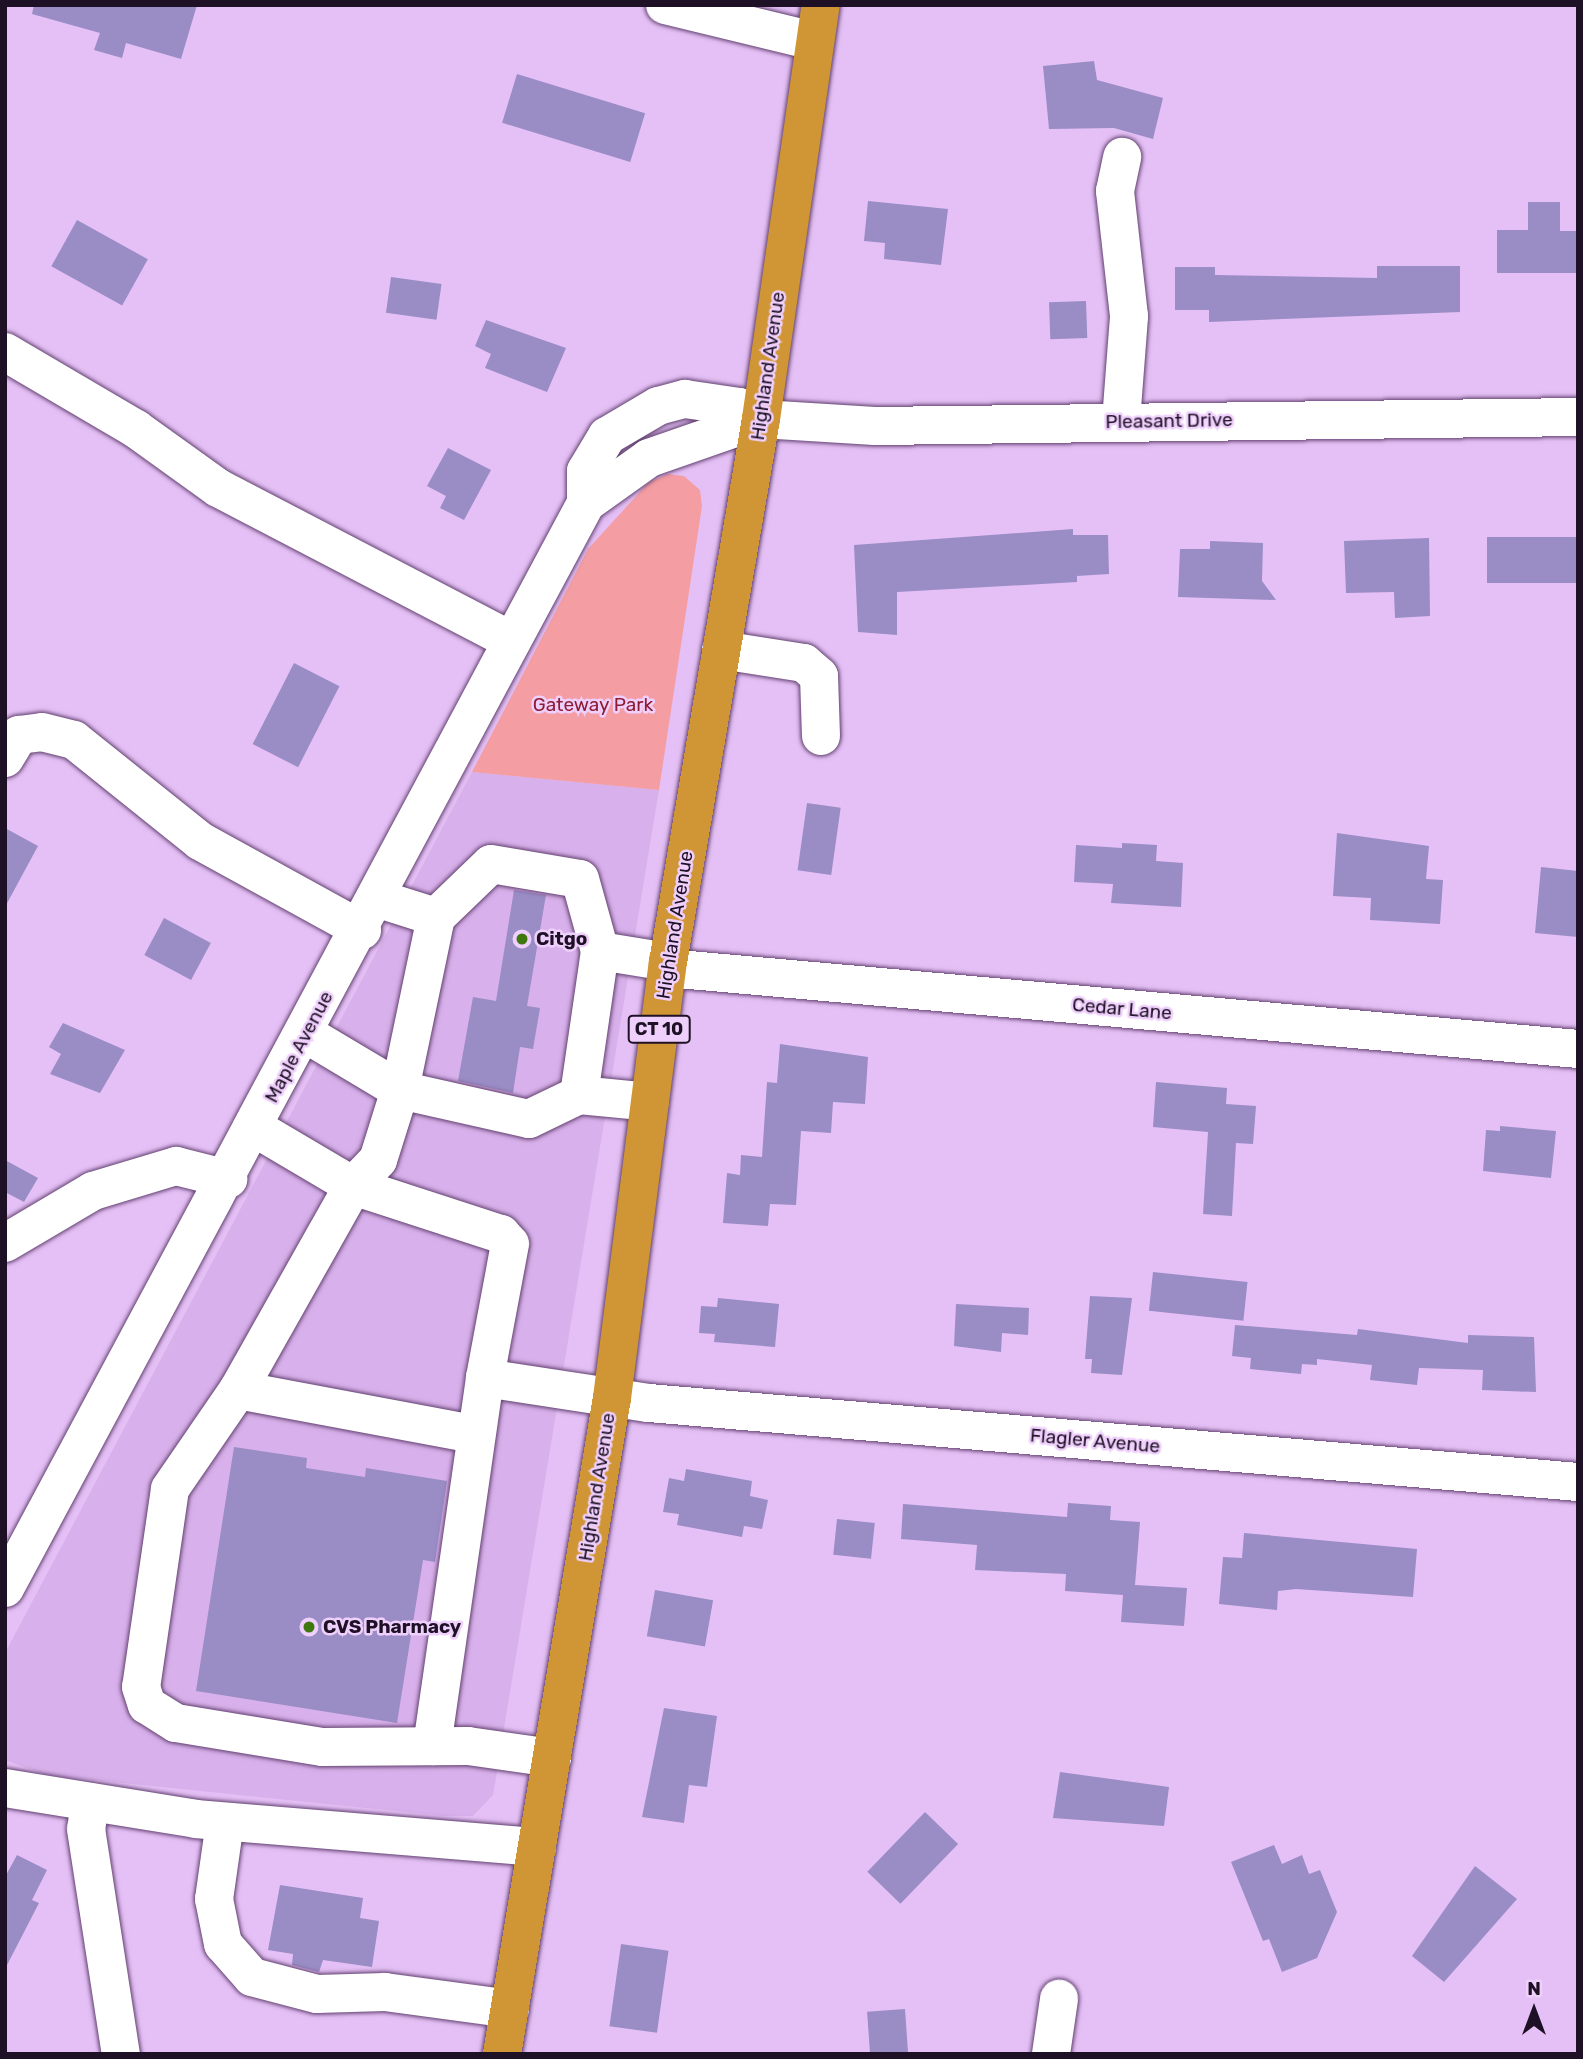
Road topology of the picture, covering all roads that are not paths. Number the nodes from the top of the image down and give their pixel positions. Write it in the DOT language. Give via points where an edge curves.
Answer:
graph roads {
  1 [pos="665,5"];
  2 [pos="818,23"];
  3 [pos="1122,157"];
  4 [pos="5,352"];
  5 [pos="1578,417"];
  6 [pos="761,419"];
  7 [pos="1121,421"];
  8 [pos="512,641"];
  9 [pos="722,650"];
  10 [pos="821,736"];
  11 [pos="5,758"];
  12 [pos="371,914"];
  13 [pos="436,917"];
  14 [pos="600,951"];
  15 [pos="668,965"];
  16 [pos="306,1034"];
  17 [pos="1578,1049"];
  18 [pos="400,1090"];
  19 [pos="579,1095"];
  20 [pos="650,1102"];
  21 [pos="255,1128"];
  22 [pos="228,1179"];
  23 [pos="353,1186"];
  24 [pos="5,1243"];
  25 [pos="485,1378"];
  26 [pos="238,1390"];
  27 [pos="612,1398"];
  28 [pos="474,1434"];
  29 [pos="1578,1482"];
  30 [pos="5,1588"];
  31 [pos="432,1746"];
  32 [pos="552,1758"];
  33 [pos="5,1788"];
  34 [pos="90,1802"];
  35 [pos="225,1822"];
  36 [pos="537,1847"];
  37 [pos="1059,1999"];
  38 [pos="510,2009"];
  39 [pos="121,2054"];
  40 [pos="502,2054"];
  41 [pos="1051,2054"];
  1 -- 2 [label="street"];
  2 -- 6 [label="highway, Highland Avenue / CT 10"];
  3 -- 7 [label="street" via="1115,191 1129,316"];
  4 -- 8 [label="street" via="136,429 218,488"];
  5 -- 7 [label="street, Pleasant Drive"];
  6 -- 7 [label="street, Pleasant Drive" via="874,426"];
  6 -- 8 [label="street, Maple Avenue" via="674,445 586,503"];
  6 -- 9 [label="highway, Highland Avenue / CT 10"];
  8 -- 12 [label="street, Maple Avenue"];
  9 -- 10 [label="street" via="804,663 819,676"];
  9 -- 15 [label="highway, Highland Avenue / CT 10"];
  11 -- 12 [label="street" via="19,735 41,732 75,740 200,841"];
  12 -- 13 [label="street"];
  12 -- 16 [label="street, Maple Avenue"];
  13 -- 14 [label="street" via="491,864 580,879"];
  13 -- 18 [label="street"];
  14 -- 15 [label="street, Cedar Lane"];
  14 -- 19 [label="street"];
  15 -- 17 [label="street, Cedar Lane"];
  15 -- 20 [label="highway, Highland Avenue / CT 10"];
  16 -- 18 [label="street"];
  16 -- 21 [label="street, Maple Avenue"];
  18 -- 19 [label="street" via="529,1119"];
  18 -- 23 [label="street" via="377,1160"];
  19 -- 20 [label="street"];
  20 -- 27 [label="highway, Highland Avenue / CT 10"];
  21 -- 22 [label="street, Maple Avenue"];
  21 -- 23 [label="street"];
  22 -- 24 [label="street" via="176,1166 93,1191"];
  22 -- 30 [label="street, Maple Avenue"];
  23 -- 25 [label="street" via="482,1226 510,1244"];
  23 -- 26 [label="street"];
  25 -- 27 [label="street, Flagler Avenue"];
  25 -- 28 [label="street"];
  26 -- 28 [label="street"];
  26 -- 31 [label="street" via="170,1489 163,1509 144,1647 146,1704 176,1723 322,1746"];
  27 -- 29 [label="street, Flagler Avenue"];
  27 -- 32 [label="highway, Highland Avenue / CT 10"];
  28 -- 31 [label="street"];
  31 -- 32 [label="street"];
  32 -- 36 [label="highway, Highland Avenue / CT 10"];
  33 -- 34 [label="street"];
  34 -- 35 [label="street"];
  34 -- 39 [label="street" via="86,1829"];
  35 -- 36 [label="street"];
  35 -- 38 [label="street" via="214,1899 223,1944 252,1978 317,1994 385,1992"];
  36 -- 38 [label="highway, Highland Avenue / CT 10"];
  37 -- 41 [label="street"];
  38 -- 40 [label="highway, Highland Avenue / CT 10"];
}
